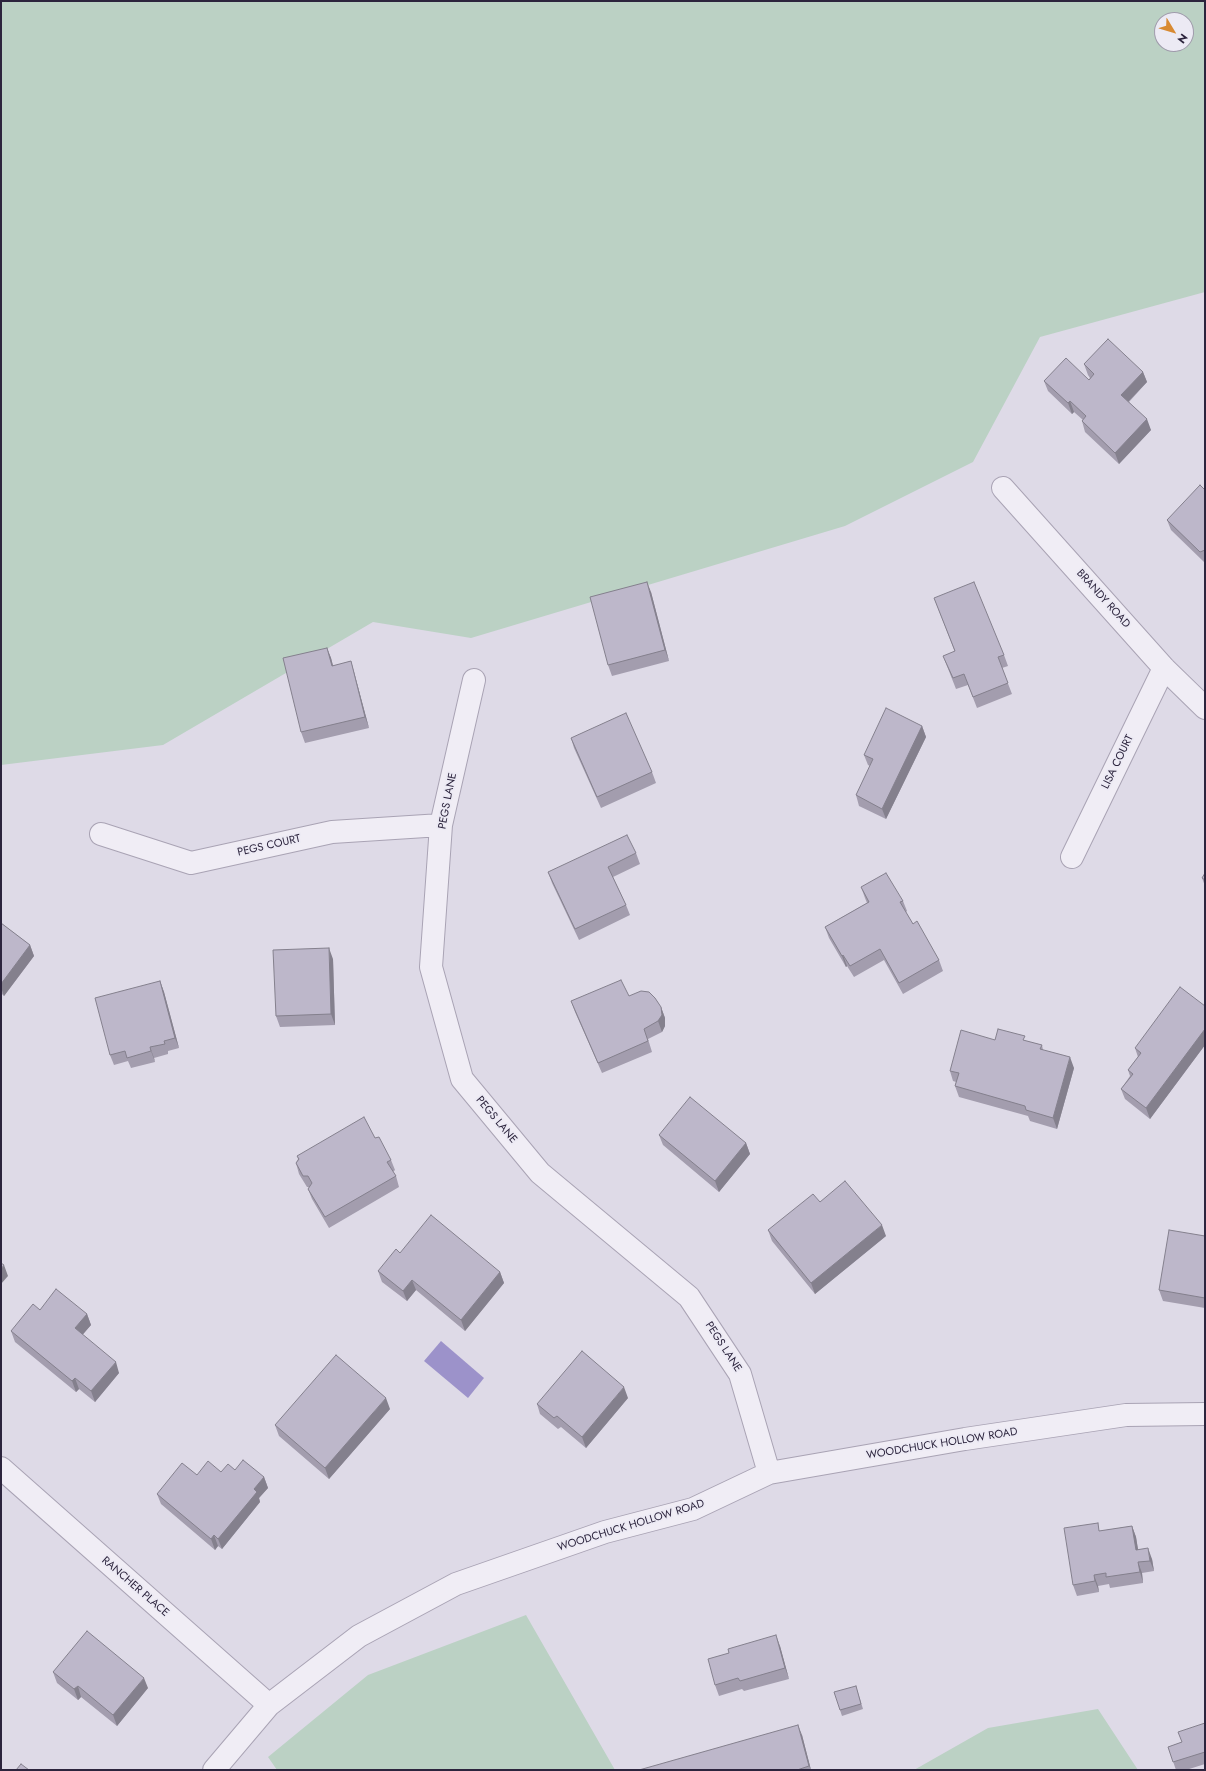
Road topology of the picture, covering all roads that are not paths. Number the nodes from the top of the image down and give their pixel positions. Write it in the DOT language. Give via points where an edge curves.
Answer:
graph roads {
  1 [pos="1003,488"];
  2 [pos="1164,668"];
  3 [pos="474,680"];
  4 [pos="1205,708"];
  5 [pos="442,825"];
  6 [pos="101,834"];
  7 [pos="1072,857"];
  8 [pos="1205,1414"];
  9 [pos="1,1468"];
  10 [pos="769,1473"];
  11 [pos="269,1705"];
  12 [pos="214,1770"];
  1 -- 2 [label="street, BRANDY ROAD"];
  2 -- 4 [label="street, BRANDY ROAD"];
  2 -- 7 [label="street, LISA COURT"];
  3 -- 5 [label="street, PEGS LANE"];
  5 -- 6 [label="street, PEGS COURT" via="332,832 191,863"];
  5 -- 10 [label="street, PEGS LANE" via="431,967 462,1079 540,1173 689,1297 740,1374"];
  8 -- 10 [label="street, WOODCHUCK HOLLOW ROAD" via="1126,1415 964,1439"];
  9 -- 11 [label="street, RANCHER PLACE"];
  10 -- 11 [label="street, WOODCHUCK HOLLOW ROAD" via="693,1509 605,1532 456,1584 359,1636"];
  11 -- 12 [label="street, WOODCHUCK HOLLOW ROAD"];
}
